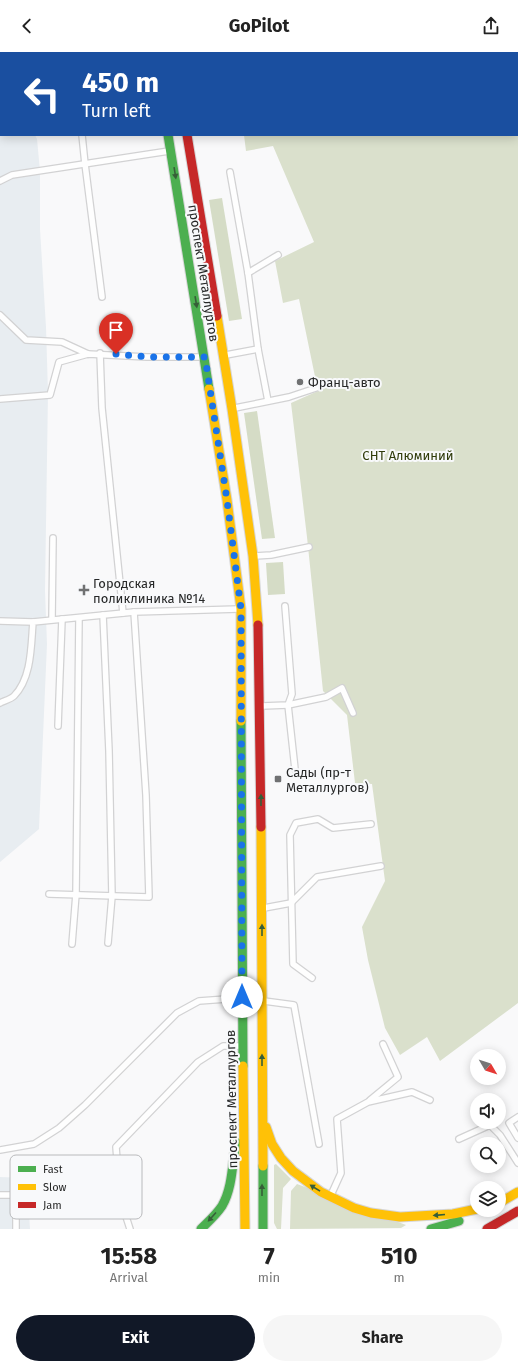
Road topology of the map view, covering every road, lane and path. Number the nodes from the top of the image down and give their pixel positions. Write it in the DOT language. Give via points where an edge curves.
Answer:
graph roads {
  1 [pos="82,136"];
  2 [pos="168,136"];
  3 [pos="187,136"];
  4 [pos="171,151"];
  5 [pos="85,164"];
  6 [pos="230,172"];
  7 [pos="0,181"];
  8 [pos="278,255"];
  9 [pos="248,273"];
  10 [pos="102,297"];
  11 [pos="0,315"];
  12 [pos="258,349"];
  13 [pos="100,353"];
  14 [pos="88,354"];
  15 [pos="224,355"];
  16 [pos="205,357"];
  17 [pos="320,387"];
  18 [pos="0,399"];
  19 [pos="268,401"];
  20 [pos="232,409"];
  21 [pos="53,538"];
  22 [pos="310,547"];
  23 [pos="253,556"];
  24 [pos="285,606"];
  25 [pos="241,609"];
  26 [pos="134,612"];
  27 [pos="123,613"];
  28 [pos="103,615"];
  29 [pos="78,618"];
  30 [pos="52,619"];
  31 [pos="62,619"];
  32 [pos="0,621"];
  33 [pos="33,622"];
  34 [pos="0,703"];
  35 [pos="288,704"];
  36 [pos="260,706"];
  37 [pos="353,713"];
  38 [pos="58,726"];
  39 [pos="295,769"];
  40 [pos="371,824"];
  41 [pos="381,866"];
  42 [pos="49,894"];
  43 [pos="76,894"];
  44 [pos="112,896"];
  45 [pos="291,903"];
  46 [pos="262,909"];
  47 [pos="108,943"];
  48 [pos="72,944"];
  49 [pos="312,978"];
  50 [pos="242,997"];
  51 [pos="262,1001"];
  52 [pos="383,1044"];
  53 [pos="243,1046"];
  54 [pos="430,1100"];
  55 [pos="368,1102"];
  56 [pos="244,1114"];
  57 [pos="262,1114"];
  58 [pos="518,1117"];
  59 [pos="518,1138"];
  60 [pos="459,1139"];
  61 [pos="319,1144"];
  62 [pos="0,1150"];
  63 [pos="117,1155"];
  64 [pos="518,1163"];
  65 [pos="518,1192"];
  66 [pos="330,1197"];
  67 [pos="506,1199"];
  68 [pos="518,1210"];
  69 [pos="470,1211"];
  70 [pos="470,1216"];
  71 [pos="127,1219"];
  72 [pos="130,1229"];
  73 [pos="201,1229"];
  74 [pos="245,1229"];
  75 [pos="263,1229"];
  76 [pos="431,1229"];
  77 [pos="487,1229"];
  1 -- 5 [label="lane"];
  2 -- 4 [label="main road, проспект Металлургов"];
  3 -- 15 [label="main road, проспект Металлургов"];
  4 -- 5 [label="lane"];
  4 -- 16 [label="main road, проспект Металлургов, one-way"];
  5 -- 7 [label="lane" via="12,175"];
  5 -- 10 [label="lane"];
  6 -- 9 [label="lane"];
  8 -- 9 [label="lane"];
  9 -- 12 [label="lane"];
  11 -- 14 [label="lane" via="26,340 62,342"];
  12 -- 15 [label="lane"];
  12 -- 19 [label="lane"];
  13 -- 14 [label="lane"];
  13 -- 16 [label="lane" via="148,357"];
  13 -- 27 [label="lane" via="102,408"];
  14 -- 18 [label="lane" via="59,362 50,396"];
  15 -- 20 [label="main road, проспект Металлургов"];
  16 -- 25 [label="main road, проспект Металлургов"];
  17 -- 19 [label="lane"];
  19 -- 20 [label="lane"];
  20 -- 23 [label="main road, проспект Металлургов"];
  21 -- 30 [label="lane"];
  22 -- 23 [label="lane"];
  23 -- 36 [label="main road, проспект Металлургов" via="259,632"];
  24 -- 35 [label="lane" via="292,694"];
  25 -- 26 [label="lane"];
  25 -- 50 [label="main road, проспект Металлургов"];
  26 -- 27 [label="lane"];
  26 -- 44 [label="lane" via="146,795 149,897"];
  27 -- 28 [label="lane"];
  28 -- 29 [label="lane"];
  28 -- 44 [label="lane"];
  29 -- 31 [label="lane"];
  29 -- 43 [label="lane"];
  30 -- 31 [label="lane"];
  30 -- 33 [label="lane"];
  31 -- 38 [label="lane"];
  32 -- 33 [label="lane"];
  33 -- 34 [label="lane" via="25,682 13,697"];
  35 -- 36 [label="lane"];
  35 -- 37 [label="lane" via="326,697 342,688"];
  35 -- 39 [label="lane"];
  46 -- 36 [label="main road, проспект Металлургов, one-way"];
  40 -- 45 [label="lane" via="333,828 318,820 296,823 290,835"];
  41 -- 45 [label="lane" via="317,877"];
  42 -- 43 [label="lane"];
  43 -- 44 [label="lane"];
  43 -- 48 [label="lane"];
  44 -- 47 [label="lane"];
  45 -- 46 [label="lane"];
  45 -- 49 [label="lane" via="293,964"];
  51 -- 46 [label="main road, проспект Металлургов, one-way"];
  50 -- 53 [label="main road, проспект Металлургов"];
  50 -- 62 [label="lane" via="199,1001 177,1013 59,1128 34,1144"];
  57 -- 51 [label="main road, проспект Металлургов, one-way"];
  51 -- 61 [label="lane" via="294,1005"];
  52 -- 55 [label="lane" via="398,1077"];
  53 -- 56 [label="main road, проспект Металлургов"];
  53 -- 63 [label="lane" via="223,1046 198,1062 116,1147"];
  54 -- 55 [label="lane" via="412,1092"];
  55 -- 66 [label="lane" via="337,1119 341,1173"];
  56 -- 73 [label="main road, one-way" via="223,1203"];
  56 -- 74 [label="main road, проспект Металлургов"];
  66 -- 57 [label="main road, one-way" via="306,1183 284,1161 271,1143"];
  75 -- 57 [label="main road, проспект Металлургов, one-way"];
  58 -- 59 [label="lane" via="509,1123"];
  60 -- 64 [label="lane" via="490,1125 500,1135"];
  65 -- 67 [label="main road"];
  69 -- 66 [label="main road, one-way" via="412,1218 386,1216 364,1211"];
  68 -- 77 [label="main road"];
  70 -- 76 [label="main road"];
  71 -- 72 [label="lane"];
}
